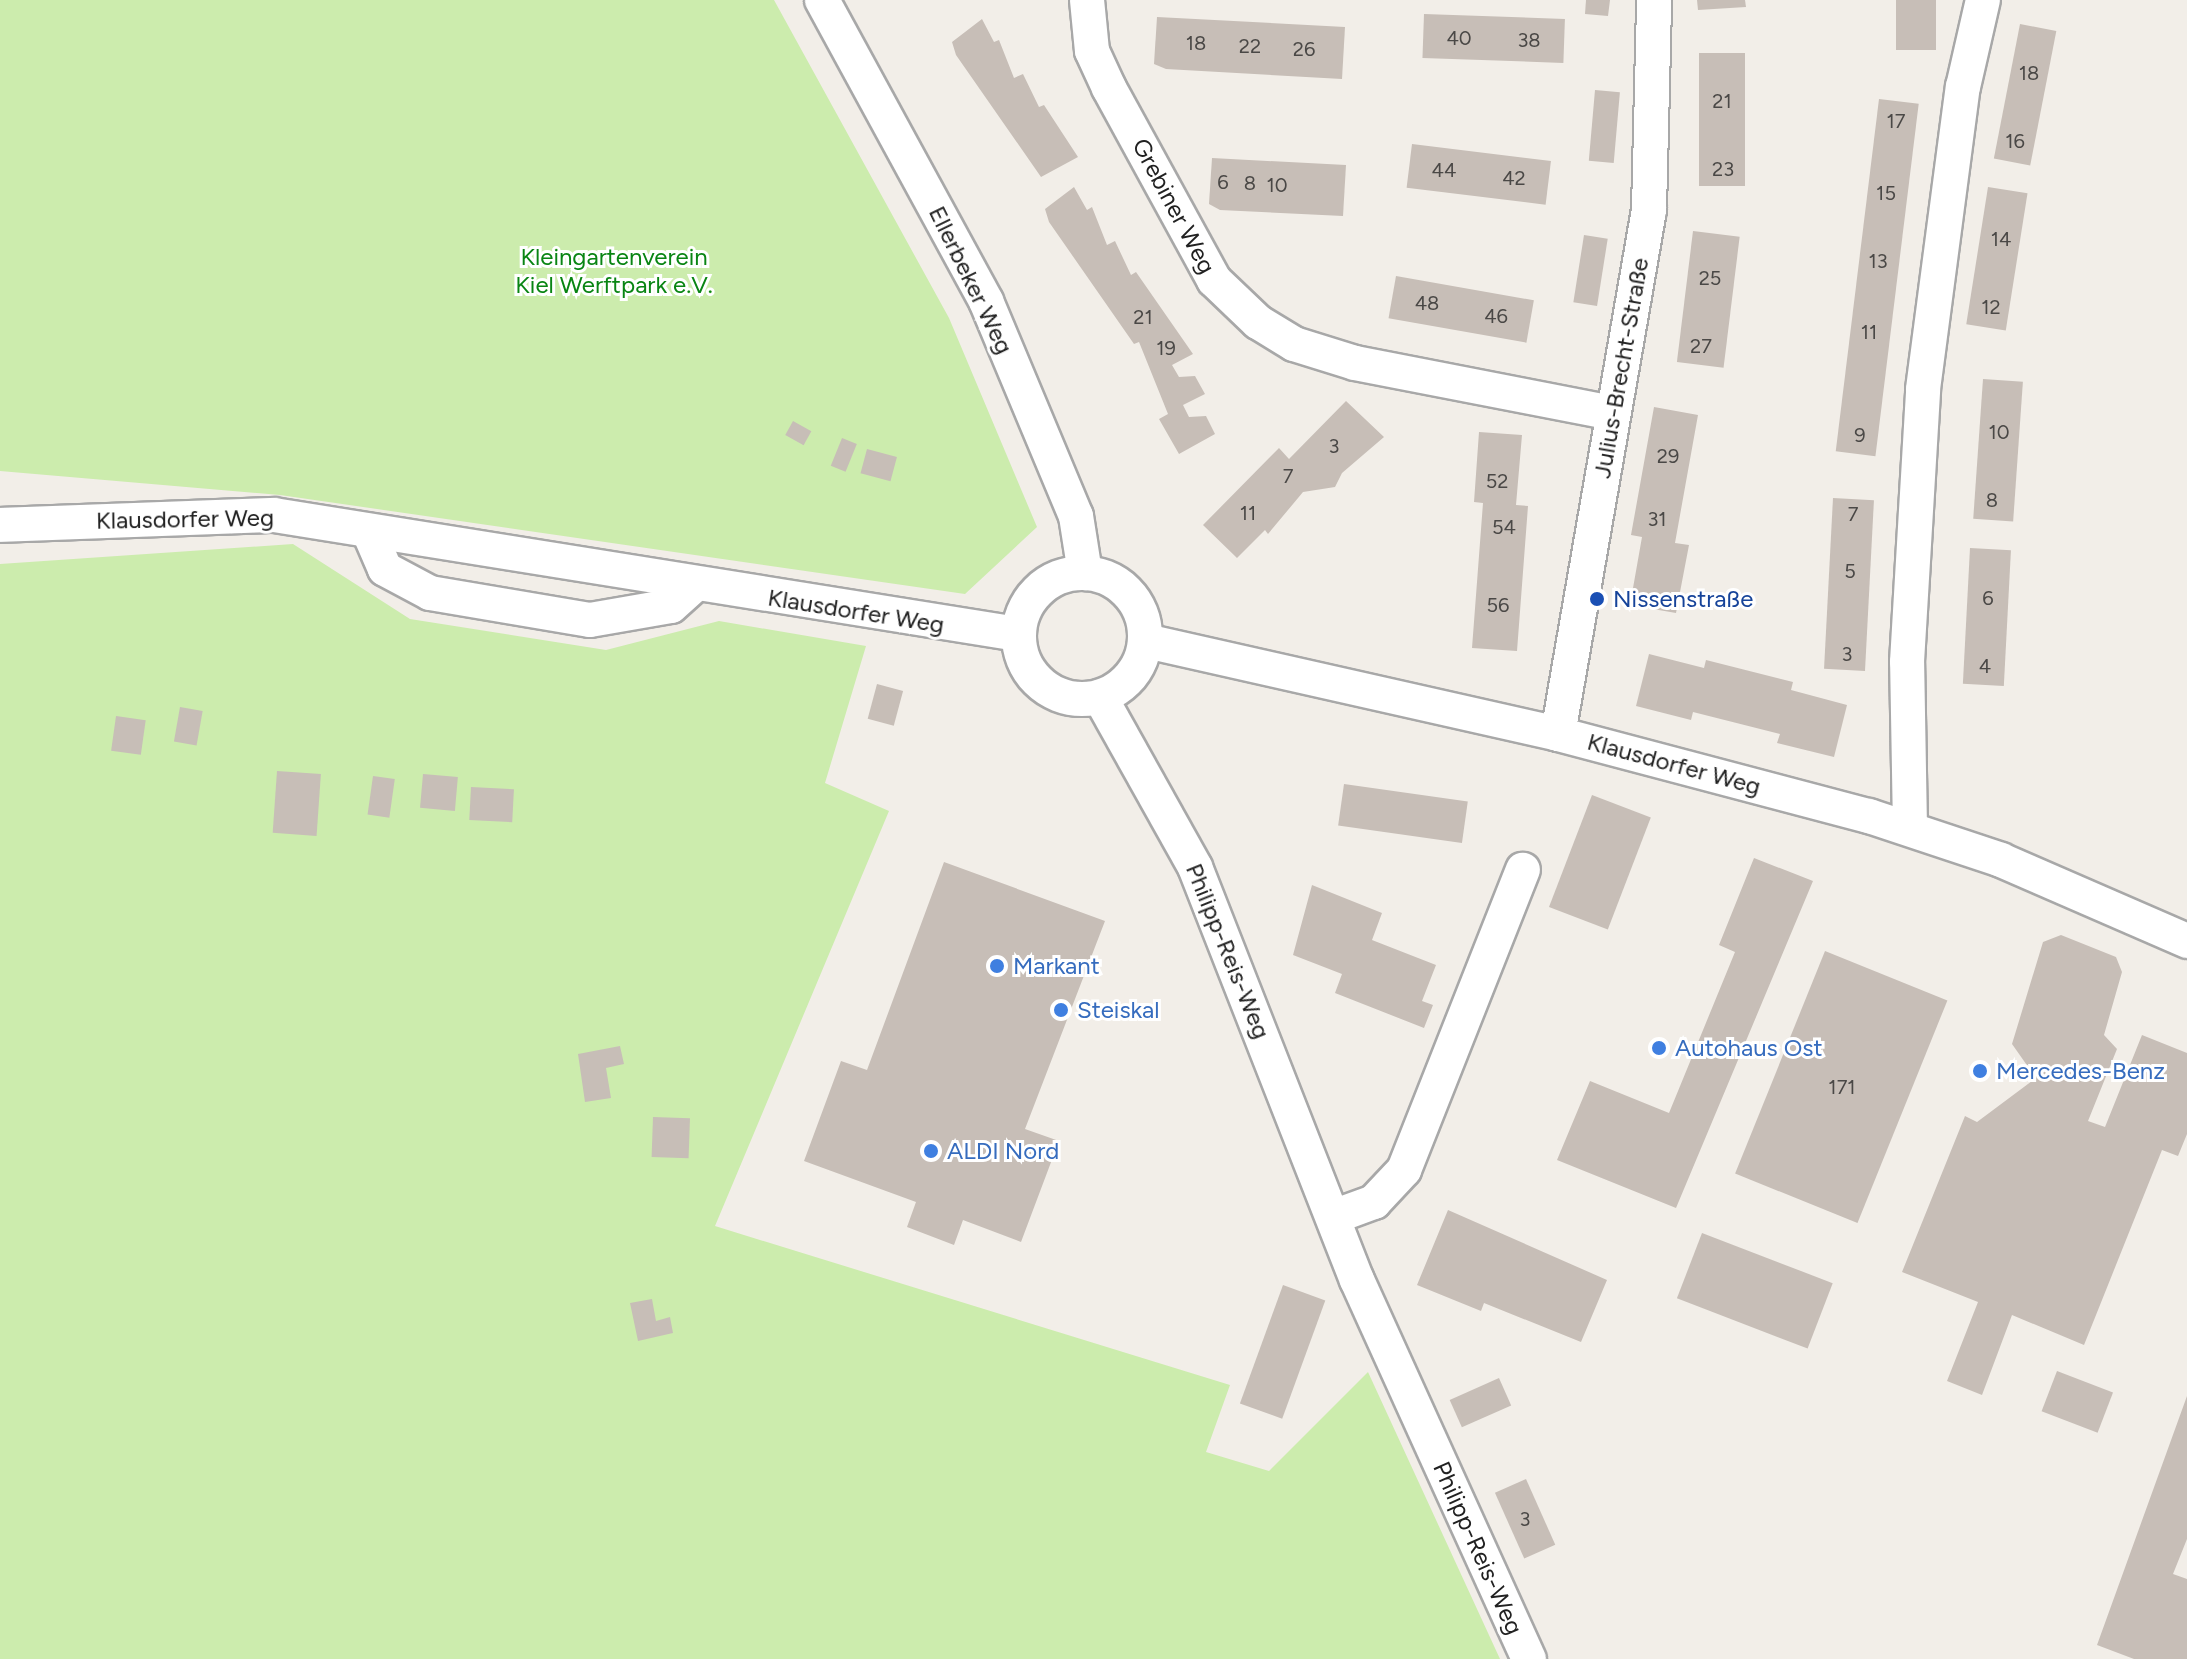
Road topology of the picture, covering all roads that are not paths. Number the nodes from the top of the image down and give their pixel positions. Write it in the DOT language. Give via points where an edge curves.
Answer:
graph roads {
  1 [pos="822,0"];
  2 [pos="1087,0"];
  3 [pos="1654,0"];
  4 [pos="1983,0"];
  5 [pos="1613,413"];
  6 [pos="0,525"];
  7 [pos="369,532"];
  8 [pos="1085,573"];
  9 [pos="694,585"];
  10 [pos="1018,634"];
  11 [pos="1146,641"];
  12 [pos="1100,697"];
  13 [pos="1558,734"];
  14 [pos="1910,828"];
  15 [pos="1523,870"];
  16 [pos="2187,941"];
  17 [pos="1333,1217"];
  18 [pos="1529,1659"];
  1 -- 8 [label="street, Ellerbeker Weg" via="986,301 1076,516"];
  2 -- 5 [label="street, Grebiner Weg" via="1092,51 1109,88 1214,280 1258,322 1294,344 1355,363"];
  3 -- 5 [label="street, Julius-Brecht-Straße" via="1649,210"];
  4 -- 14 [label="street" via="1963,87 1923,389 1907,662"];
  5 -- 13 [label="street, Julius-Brecht-Straße"];
  6 -- 7 [label="street, Klausdorfer Weg" via="274,515"];
  7 -- 9 [label="street, Klausdorfer Weg"];
  7 -- 9 [label="street" via="385,569 430,593 590,620 671,606"];
  8 -- 10 [label="street" via="1060,576 1039,589 1024,610"];
  8 -- 11 [label="street" via="1110,579 1130,594 1142,616"];
  9 -- 10 [label="street, Klausdorfer Weg"];
  10 -- 12 [label="street" via="1025,666 1047,690 1079,700"];
  11 -- 12 [label="street" via="1132,676"];
  11 -- 13 [label="street, Klausdorfer Weg"];
  12 -- 17 [label="street, Philipp-Reis-Weg" via="1195,867"];
  13 -- 14 [label="street, Klausdorfer Weg"];
  14 -- 16 [label="street, Klausdorfer Weg"];
  15 -- 17 [label="street" via="1404,1170 1374,1202"];
  17 -- 18 [label="street, Philipp-Reis-Weg"];
}
